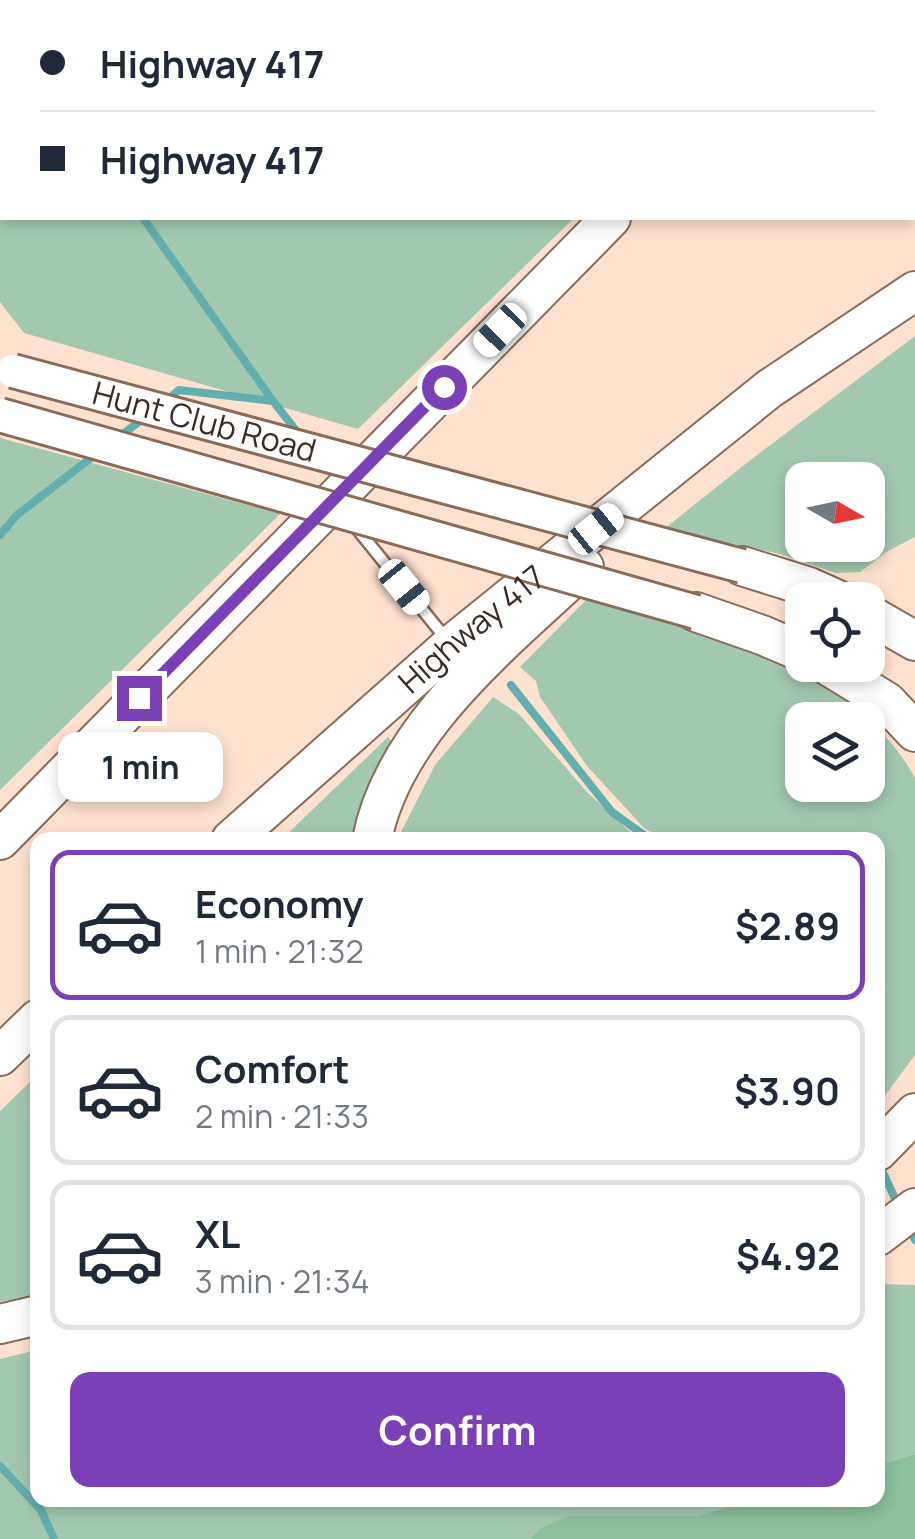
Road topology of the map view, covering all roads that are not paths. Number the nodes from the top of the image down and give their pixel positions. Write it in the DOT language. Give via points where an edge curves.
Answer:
graph roads {
  1 [pos="608,220"];
  2 [pos="915,294"];
  3 [pos="13,371"];
  4 [pos="0,415"];
  5 [pos="333,500"];
  6 [pos="742,566"];
  7 [pos="793,582"];
  8 [pos="696,612"];
  9 [pos="885,624"];
  10 [pos="915,642"];
  11 [pos="451,645"];
  12 [pos="785,646"];
  13 [pos="854,682"];
  14 [pos="915,732"];
  15 [pos="241,832"];
  16 [pos="374,832"];
  17 [pos="0,840"];
  18 [pos="30,1027"];
  19 [pos="0,1056"];
  20 [pos="913,1116"];
  21 [pos="885,1144"];
  22 [pos="915,1208"];
  23 [pos="885,1231"];
  24 [pos="30,1317"];
  25 [pos="0,1324"];
  1 -- 5 [label="highway"];
  2 -- 11 [label="highway, Highway 417" via="769,389"];
  2 -- 16 [label="highway" via="695,469 488,658 400,762"];
  3 -- 6 [label="main road, Hunt Club Road, bridge"];
  4 -- 8 [label="main road, Hunt Club Road, bridge"];
  5 -- 11 [label="lane"];
  5 -- 17 [label="highway"];
  6 -- 7 [label="highway"];
  8 -- 12 [label="highway"];
  9 -- 10 [label="highway"];
  11 -- 15 [label="highway, Highway 417"];
  13 -- 14 [label="highway" via="887,702"];
  18 -- 19 [label="highway"];
  20 -- 21 [label="highway"];
  22 -- 23 [label="highway"];
  24 -- 25 [label="highway"];
}
